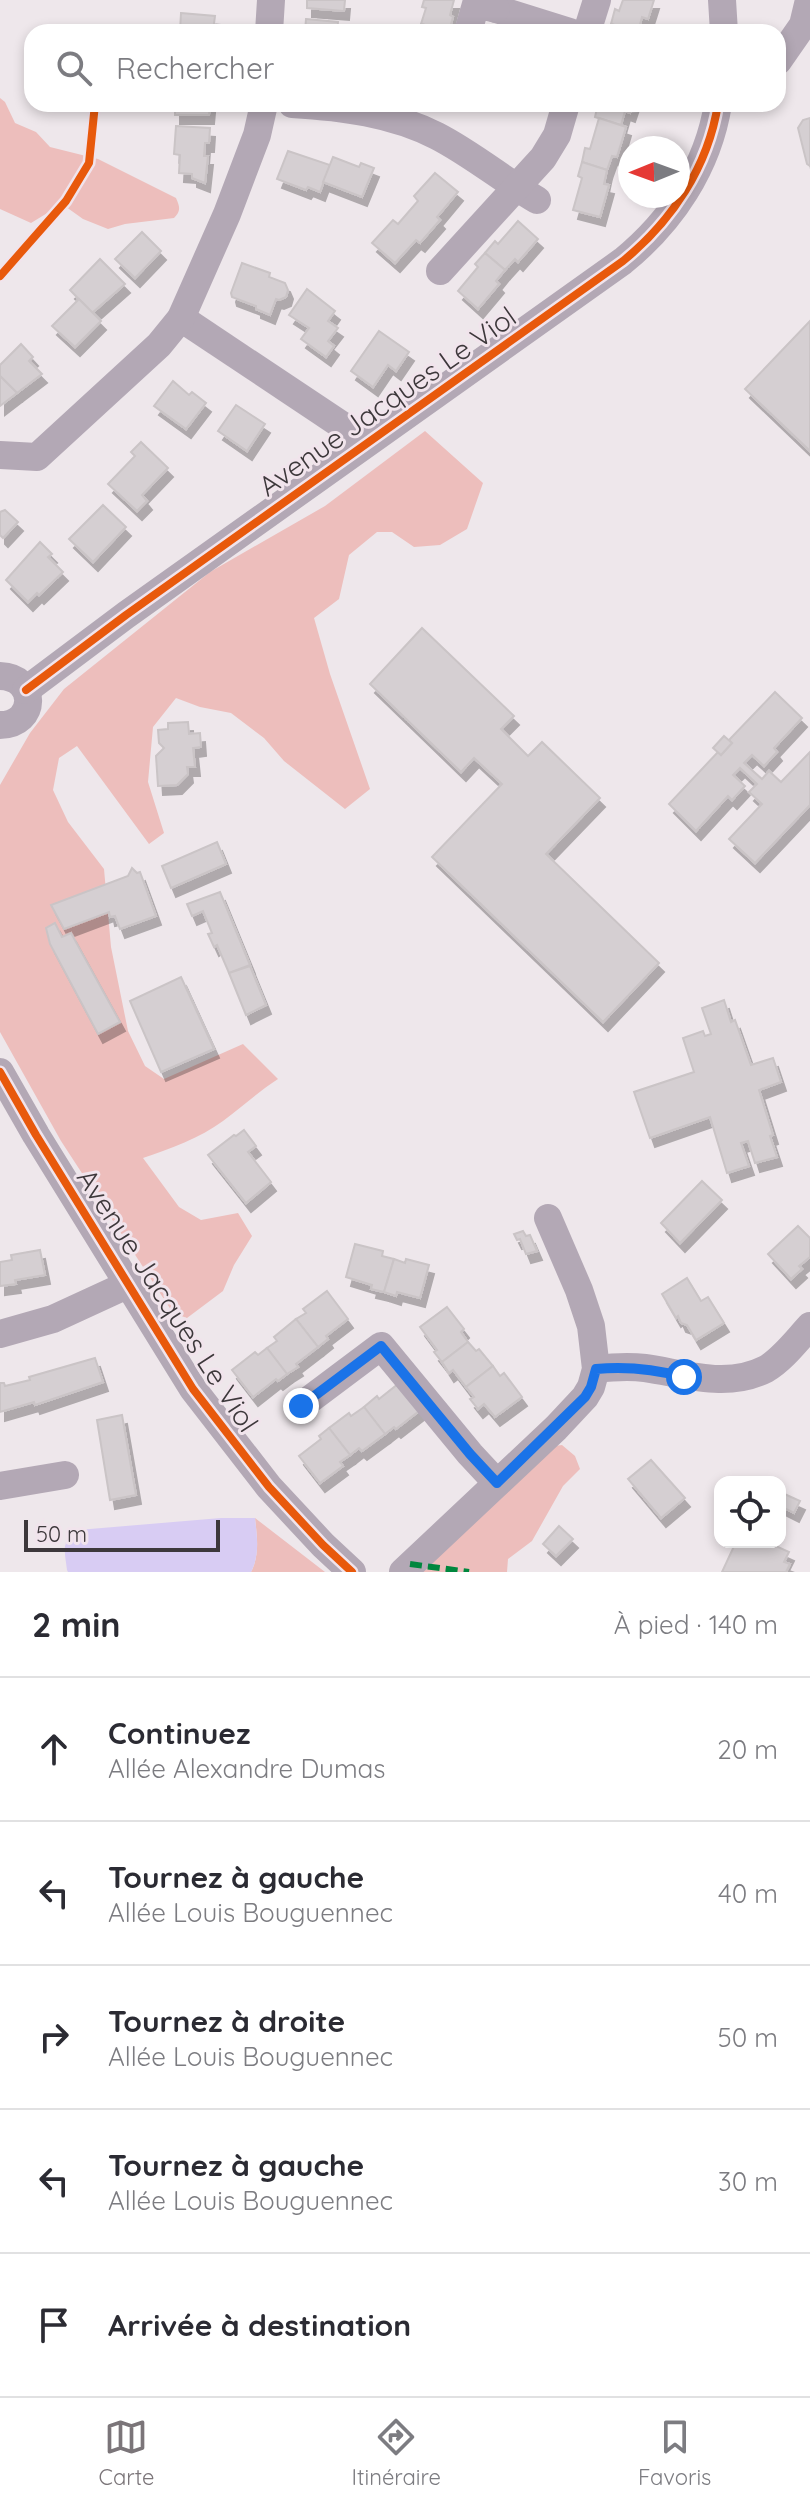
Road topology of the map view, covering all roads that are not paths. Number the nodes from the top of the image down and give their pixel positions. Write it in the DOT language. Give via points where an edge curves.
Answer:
graph roads {
  1 [pos="271,0"];
  2 [pos="597,0"];
  3 [pos="722,0"];
  4 [pos="809,0"];
  5 [pos="497,4"];
  6 [pos="270,24"];
  7 [pos="470,24"];
  8 [pos="549,24"];
  9 [pos="590,24"];
  10 [pos="724,24"];
  11 [pos="786,49"];
  12 [pos="262,112"];
  13 [pos="362,112"];
  14 [pos="563,112"];
  15 [pos="719,112"];
  16 [pos="527,194"];
  17 [pos="440,271"];
  18 [pos="181,318"];
  19 [pos="367,442"];
  20 [pos="0,455"];
  21 [pos="0,676"];
  22 [pos="26,690"];
  23 [pos="1,731"];
  24 [pos="0,1072"];
  25 [pos="548,1218"];
  26 [pos="129,1284"];
  27 [pos="810,1326"];
  28 [pos="0,1334"];
  29 [pos="596,1369"];
  30 [pos="301,1406"];
  31 [pos="65,1475"];
  32 [pos="497,1483"];
  33 [pos="0,1486"];
  34 [pos="352,1572"];
  35 [pos="403,1572"];
  1 -- 6 [label="street"];
  2 -- 9 [label="street"];
  3 -- 10 [label="street"];
  4 -- 11 [label="street" via="803,25"];
  5 -- 7 [label="street" via="476,4"];
  5 -- 8 [label="street"];
  12 -- 18 [label="street" via="227,214"];
  13 -- 16 [label="street" via="438,137"];
  14 -- 16 [label="street"];
  15 -- 19 [label="street, Avenue Jacques Le Viol" via="697,170 672,212 644,244"];
  16 -- 17 [label="street"];
  18 -- 19 [label="street"];
  18 -- 20 [label="street" via="159,345 37,457"];
  19 -- 22 [label="street, Avenue Jacques Le Viol"];
  21 -- 22 [label="street" via="15,679"];
  22 -- 23 [label="street" via="26,712"];
  24 -- 26 [label="street, Avenue Jacques Le Viol"];
  25 -- 29 [label="street" via="591,1326"];
  26 -- 28 [label="street" via="53,1319"];
  26 -- 34 [label="street, Avenue Jacques Le Viol" via="215,1420 296,1517"];
  27 -- 29 [label="street" via="767,1368 743,1376 703,1379 622,1366"];
  29 -- 32 [label="street" via="585,1397"];
  30 -- 32 [label="street" via="381,1346"];
  31 -- 33 [label="street"];
  32 -- 35 [label="street"];
}
